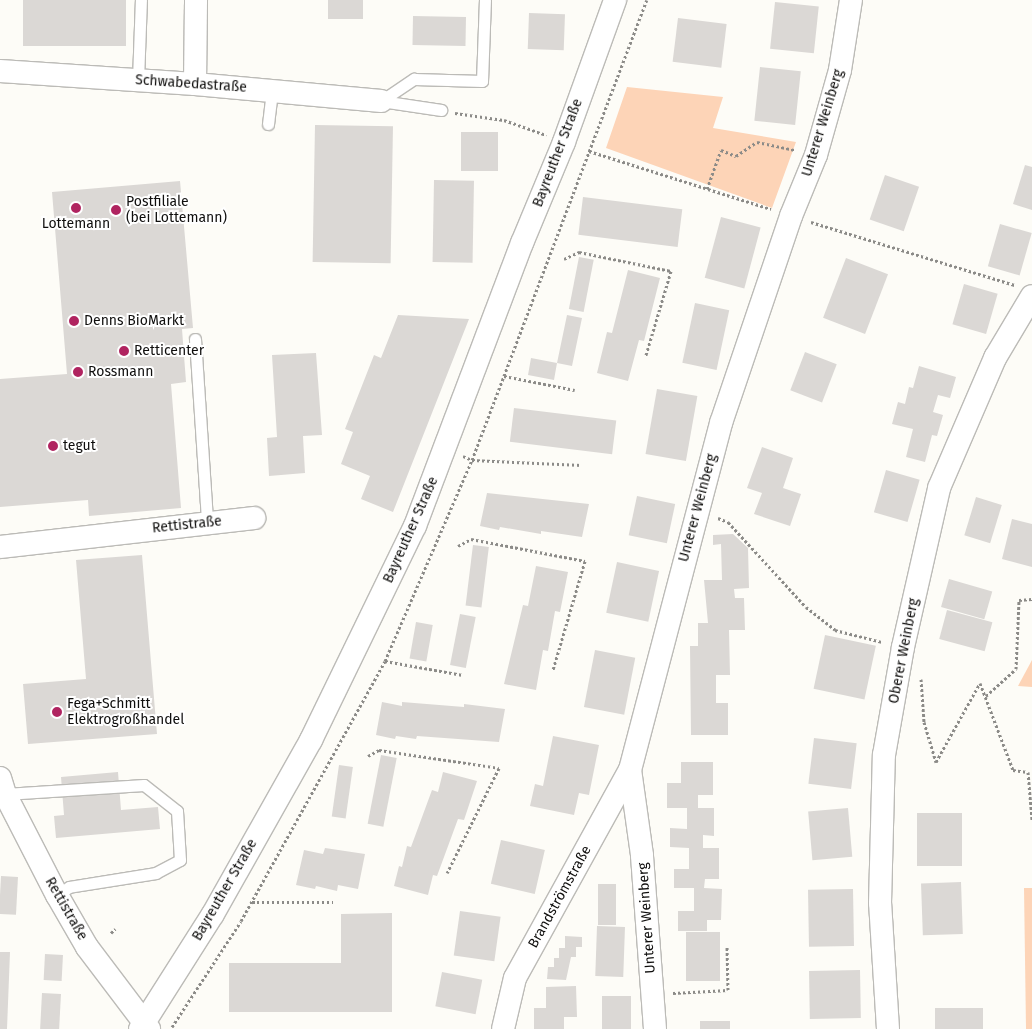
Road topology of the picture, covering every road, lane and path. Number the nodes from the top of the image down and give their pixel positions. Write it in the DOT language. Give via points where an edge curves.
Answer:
graph roads {
  1 [pos="141,0"];
  2 [pos="196,0"];
  3 [pos="485,0"];
  4 [pos="615,0"];
  5 [pos="647,0"];
  6 [pos="851,0"];
  7 [pos="0,71"];
  8 [pos="138,80"];
  9 [pos="195,84"];
  10 [pos="272,91"];
  11 [pos="381,101"];
  12 [pos="442,110"];
  13 [pos="268,124"];
  14 [pos="564,142"];
  15 [pos="591,151"];
  16 [pos="816,155"];
  17 [pos="707,189"];
  18 [pos="791,216"];
  19 [pos="564,259"];
  20 [pos="1027,292"];
  21 [pos="195,339"];
  22 [pos="646,355"];
  23 [pos="504,376"];
  24 [pos="575,390"];
  25 [pos="582,466"];
  26 [pos="697,510"];
  27 [pos="254,518"];
  28 [pos="207,522"];
  29 [pos="458,546"];
  30 [pos="0,547"];
  31 [pos="1032,600"];
  32 [pos="903,647"];
  33 [pos="385,661"];
  34 [pos="553,670"];
  35 [pos="920,674"];
  36 [pos="463,675"];
  37 [pos="986,696"];
  38 [pos="368,756"];
  39 [pos="630,770"];
  40 [pos="2,786"];
  41 [pos="1032,820"];
  42 [pos="447,873"];
  43 [pos="57,895"];
  44 [pos="251,902"];
  45 [pos="333,902"];
  46 [pos="115,929"];
  47 [pos="111,932"];
  48 [pos="727,946"];
  49 [pos="653,995"];
  50 [pos="145,1027"];
  51 [pos="504,1029"];
  52 [pos="655,1029"];
  53 [pos="888,1029"];
  1 -- 8 [label="lane"];
  2 -- 9 [label="street"];
  3 -- 11 [label="lane" via="482,81 414,79"];
  4 -- 14 [label="street, Bayreuther Straße"];
  5 -- 15 [label="path"];
  6 -- 16 [label="street, Unterer Weinberg" via="840,70"];
  7 -- 8 [label="street, Schwabedastraße"];
  8 -- 9 [label="street, Schwabedastraße"];
  9 -- 10 [label="street, Schwabedastraße"];
  10 -- 11 [label="street, Schwabedastraße"];
  10 -- 13 [label="lane"];
  11 -- 12 [label="lane, Schwabedastraße"];
  12 -- 14 [label="path" via="504,120"];
  14 -- 15 [label="path"];
  14 -- 50 [label="street, Bayreuther Straße" via="522,242 415,526 311,740"];
  15 -- 17 [label="path"];
  15 -- 23 [label="path"];
  16 -- 17 [label="path" via="756,142 736,156 721,150"];
  16 -- 18 [label="street, Unterer Weinberg"];
  17 -- 18 [label="path"];
  18 -- 20 [label="path"];
  18 -- 26 [label="street, Unterer Weinberg" via="721,423"];
  19 -- 22 [label="path" via="579,252 671,271"];
  20 -- 32 [label="street, Oberer Weinberg" via="939,488"];
  21 -- 28 [label="lane"];
  23 -- 24 [label="path"];
  23 -- 25 [label="path" via="472,460"];
  26 -- 32 [label="path" via="728,522 806,607 835,630"];
  26 -- 39 [label="street, Unterer Weinberg"];
  27 -- 28 [label="street, Rettistraße"];
  28 -- 30 [label="street, Rettistraße"];
  29 -- 34 [label="path" via="471,539 585,561"];
  31 -- 37 [label="path" via="1019,600 1016,669"];
  32 -- 53 [label="street, Oberer Weinberg" via="884,755 880,904"];
  33 -- 36 [label="path"];
  35 -- 37 [label="path" via="924,722 936,762 980,683"];
  37 -- 41 [label="path" via="1013,770 1028,772"];
  38 -- 42 [label="path" via="379,750 499,768"];
  39 -- 49 [label="street, Unterer Weinberg" via="642,855"];
  39 -- 51 [label="street, Brandströmstraße" via="515,978"];
  40 -- 43 [label="street, Rettistraße"];
  40 -- 43 [label="lane" via="144,785 177,811 180,860 156,873 69,887"];
  43 -- 50 [label="street, Rettistraße" via="87,947"];
  44 -- 45 [label="path"];
  46 -- 47 [label="path"];
  48 -- 49 [label="path" via="728,990"];
  49 -- 52 [label="street, Unterer Weinberg"];
}
